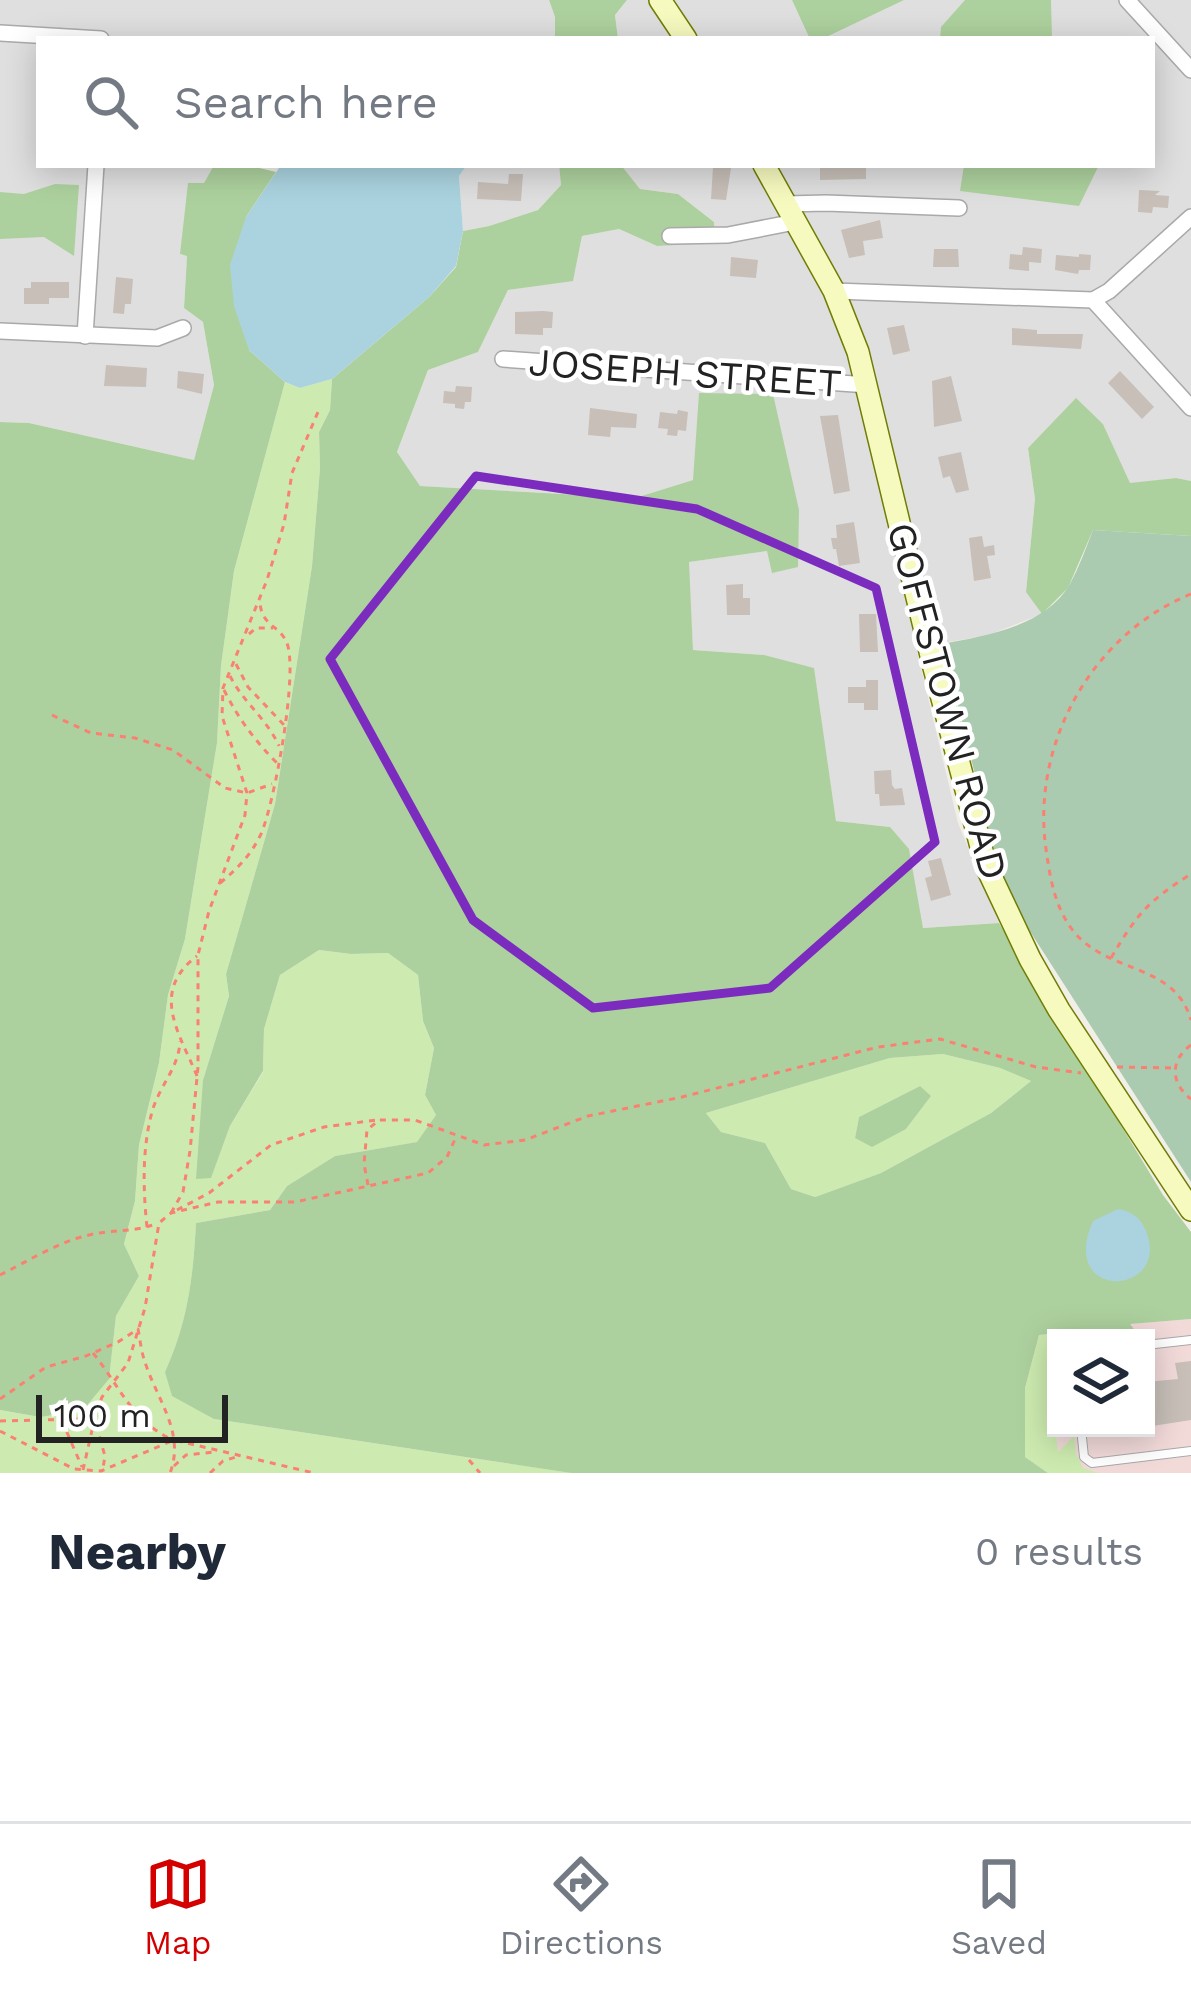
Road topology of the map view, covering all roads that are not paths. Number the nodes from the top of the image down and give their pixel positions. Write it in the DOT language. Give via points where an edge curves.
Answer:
graph roads {
  1 [pos="660,0"];
  2 [pos="1127,0"];
  3 [pos="0,33"];
  4 [pos="50,36"];
  5 [pos="684,36"];
  6 [pos="1191,70"];
  7 [pos="96,168"];
  8 [pos="766,168"];
  9 [pos="959,208"];
  10 [pos="791,213"];
  11 [pos="1191,217"];
  12 [pos="670,236"];
  13 [pos="834,291"];
  14 [pos="1093,300"];
  15 [pos="183,328"];
  16 [pos="0,331"];
  17 [pos="85,336"];
  18 [pos="503,359"];
  19 [pos="868,385"];
  20 [pos="1191,409"];
  21 [pos="1191,1210"];
  22 [pos="1191,1340"];
  23 [pos="1155,1344"];
  24 [pos="1082,1437"];
  25 [pos="1191,1451"];
  1 -- 5 [label="main road"];
  2 -- 6 [label="street"];
  3 -- 4 [label="street"];
  7 -- 17 [label="street"];
  8 -- 10 [label="main road, GOFFSTOWN ROAD"];
  9 -- 10 [label="street" via="826,203"];
  10 -- 12 [label="street" via="728,235"];
  10 -- 13 [label="main road, GOFFSTOWN ROAD"];
  11 -- 14 [label="street"];
  13 -- 14 [label="street"];
  13 -- 19 [label="main road, GOFFSTOWN ROAD"];
  14 -- 20 [label="street"];
  15 -- 17 [label="street" via="157,338"];
  16 -- 17 [label="street"];
  18 -- 19 [label="street, JOSEPH STREET"];
  19 -- 21 [label="main road, GOFFSTOWN ROAD" via="986,866 1030,958"];
  22 -- 23 [label="lane"];
  24 -- 25 [label="lane" via="1092,1463"];
}
